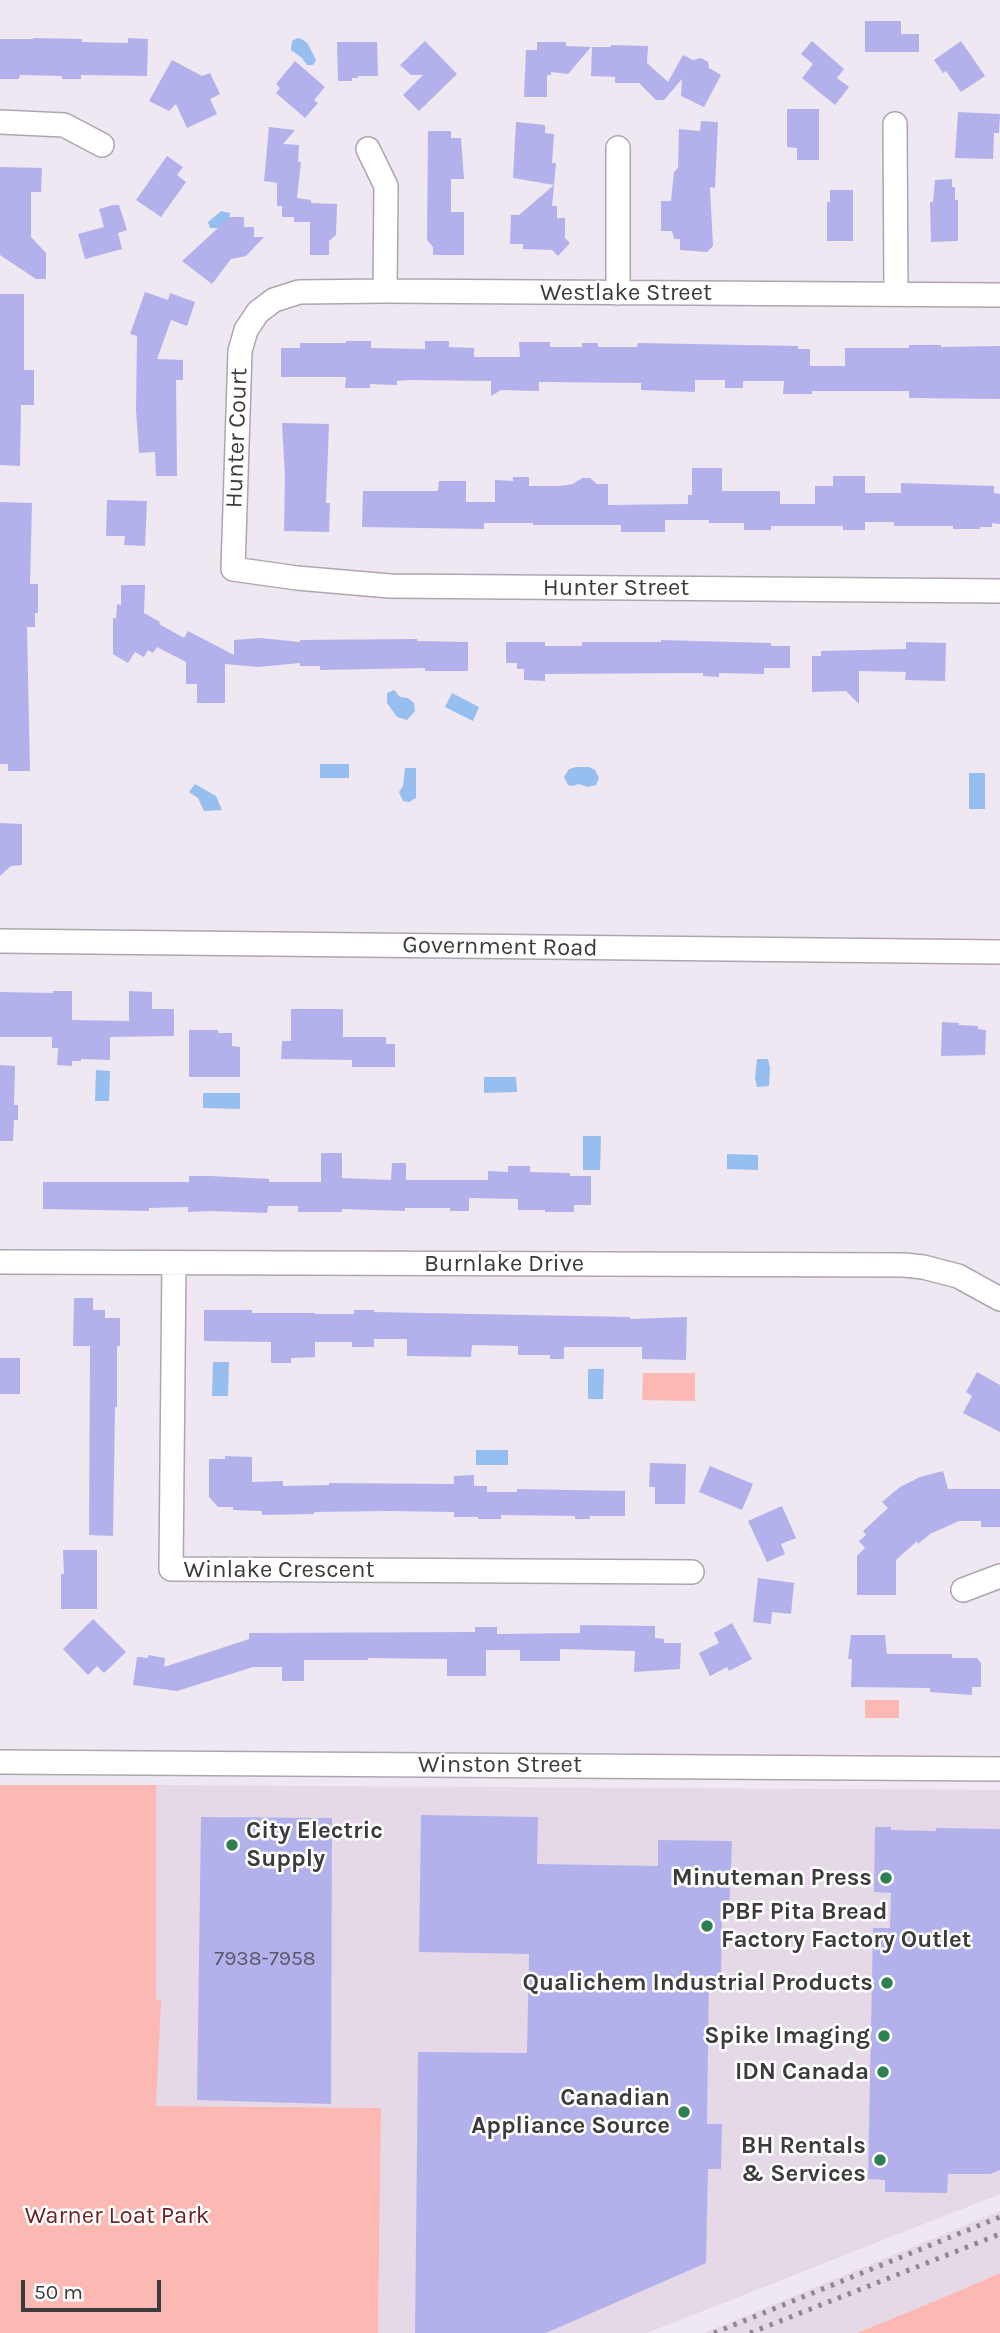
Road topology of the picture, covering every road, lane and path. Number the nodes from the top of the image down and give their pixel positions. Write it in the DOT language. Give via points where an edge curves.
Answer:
graph roads {
  1 [pos="0,122"];
  2 [pos="895,124"];
  3 [pos="102,145"];
  4 [pos="618,148"];
  5 [pos="368,149"];
  6 [pos="385,291"];
  7 [pos="618,293"];
  8 [pos="896,294"];
  9 [pos="1000,295"];
  10 [pos="258,312"];
  11 [pos="233,569"];
  12 [pos="1000,592"];
  13 [pos="0,941"];
  14 [pos="1000,952"];
  15 [pos="0,1262"];
  16 [pos="174,1263"];
  17 [pos="1000,1299"];
  18 [pos="692,1572"];
  19 [pos="1000,1576"];
  20 [pos="962,1590"];
  21 [pos="0,1762"];
  22 [pos="1000,1769"];
  1 -- 3 [label="street" via="64,124"];
  2 -- 8 [label="street"];
  4 -- 7 [label="street"];
  5 -- 6 [label="street" via="386,186"];
  6 -- 7 [label="street, Westlake Street"];
  6 -- 10 [label="street, Westlake Street" via="299,292 274,300"];
  7 -- 8 [label="street, Westlake Street"];
  8 -- 9 [label="street, Westlake Street"];
  10 -- 11 [label="street, Hunter Court" via="240,351"];
  11 -- 12 [label="street, Hunter Street" via="390,586"];
  13 -- 14 [label="street, Government Road"];
  15 -- 16 [label="street, Burnlake Drive"];
  16 -- 17 [label="street, Burnlake Drive" via="904,1265 958,1276"];
  16 -- 18 [label="street, Winlake Crescent" via="171,1569"];
  19 -- 20 [label="street"];
  21 -- 22 [label="street, Winston Street"];
}
